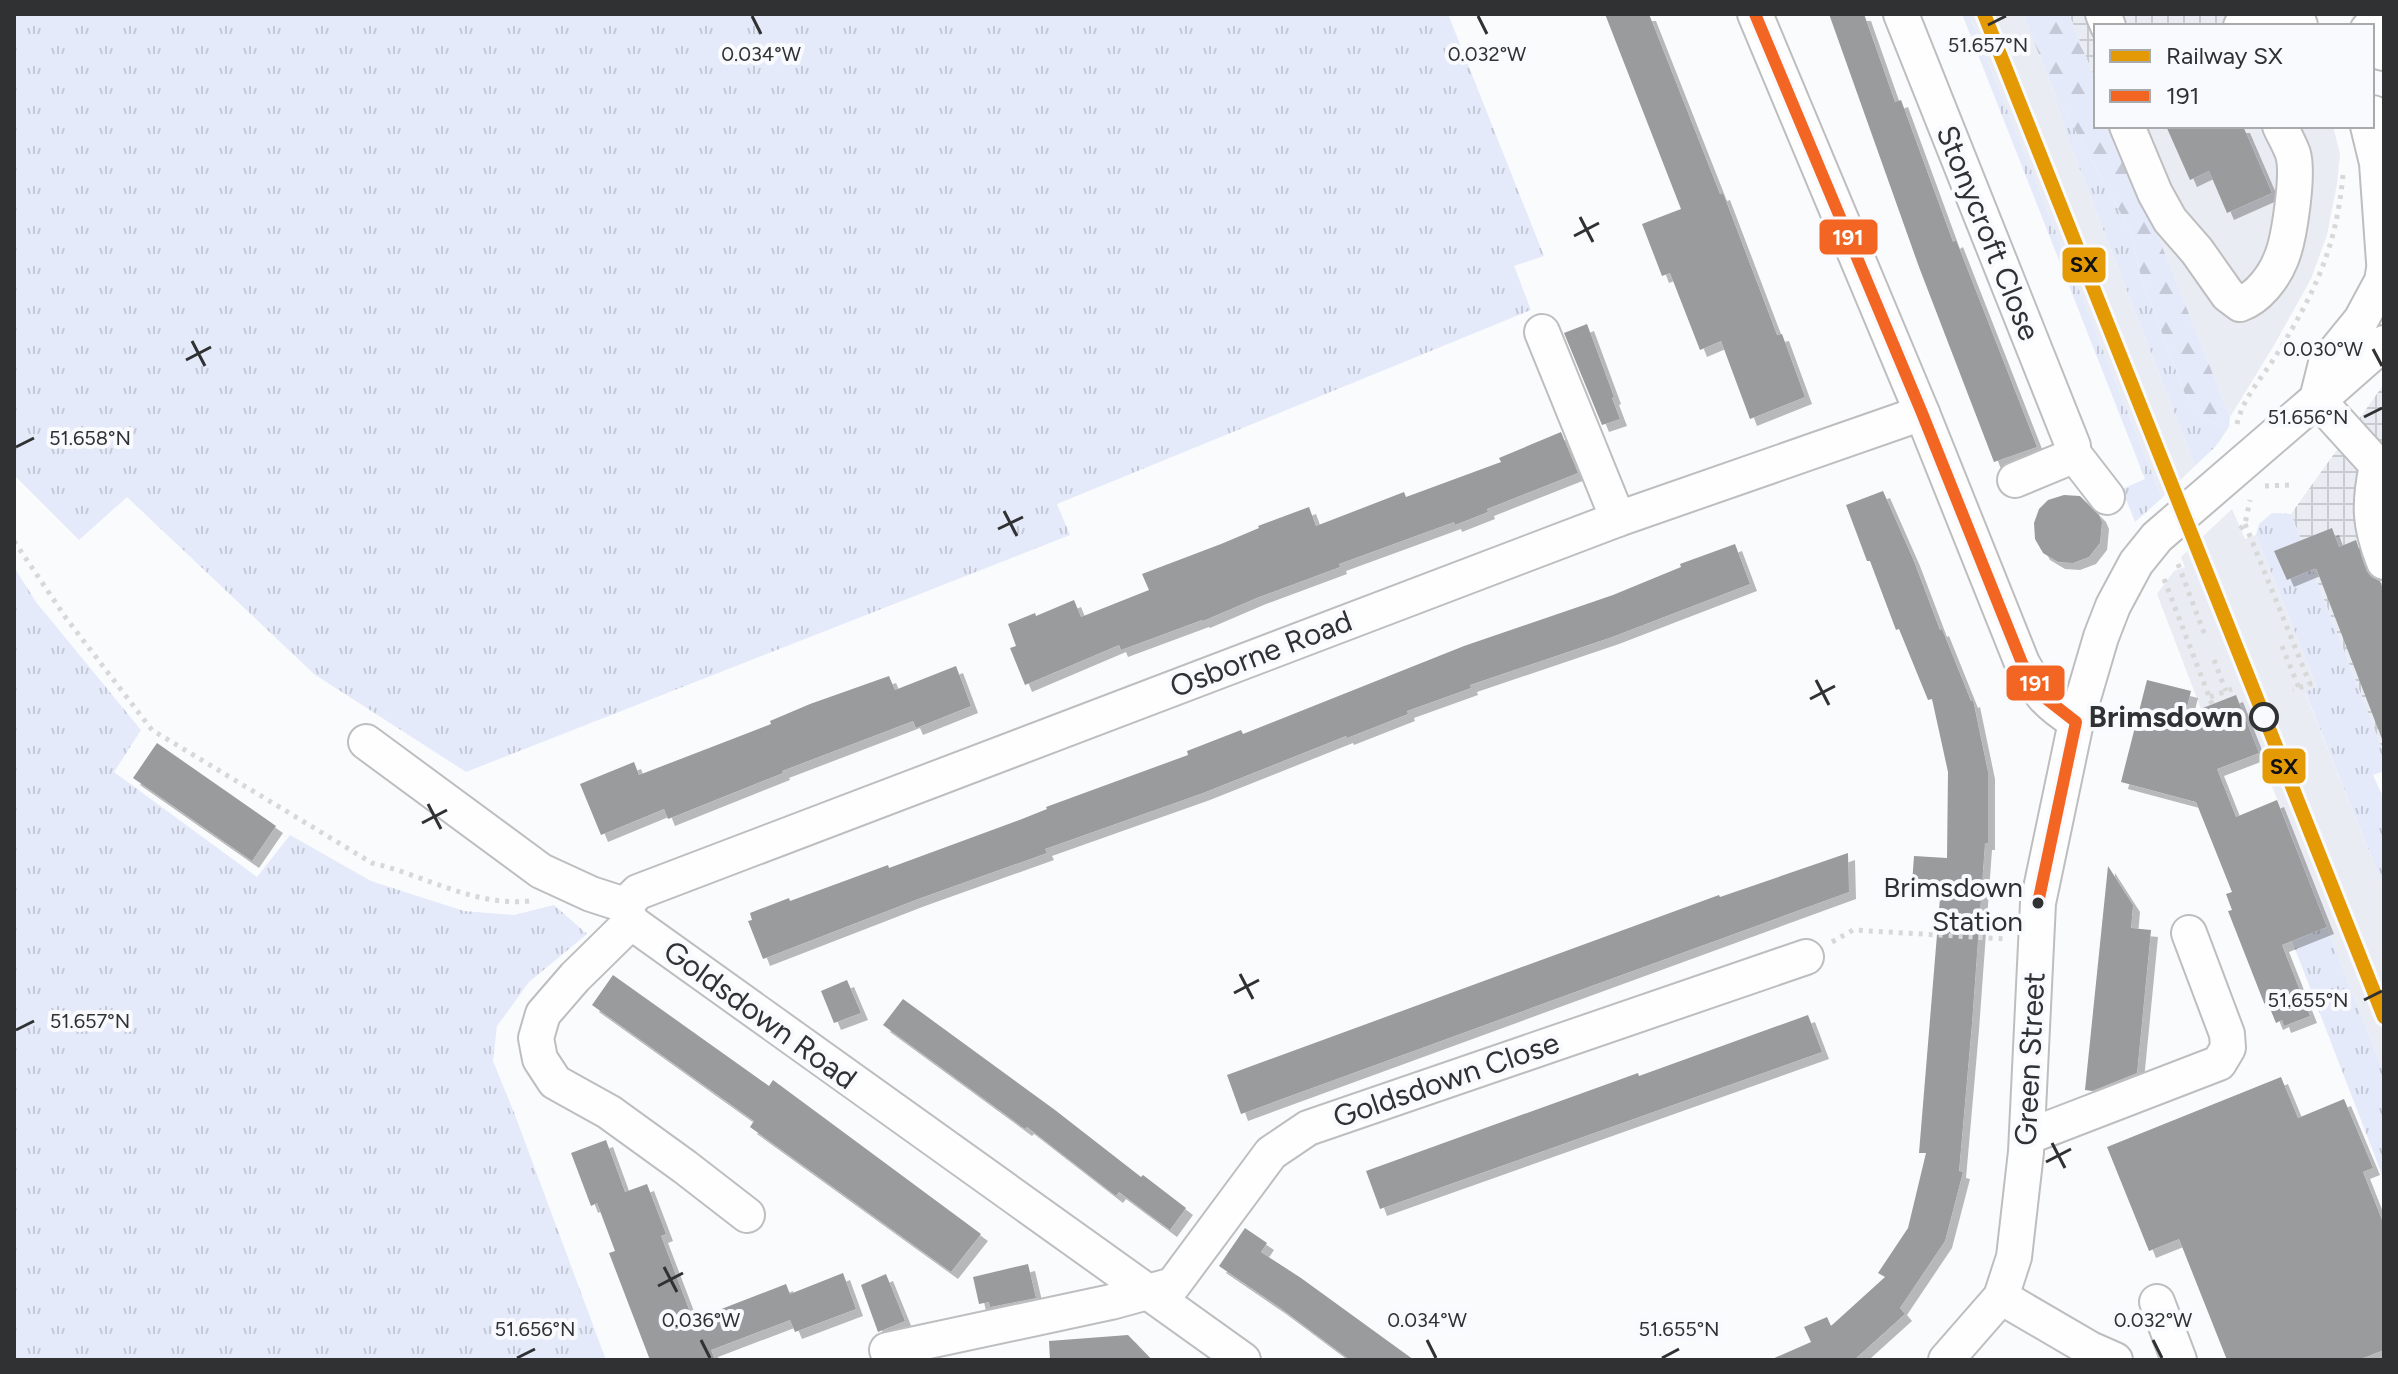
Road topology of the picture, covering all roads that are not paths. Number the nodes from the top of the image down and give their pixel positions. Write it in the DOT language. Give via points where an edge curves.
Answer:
graph roads {
  1 [pos="1755,14"];
  2 [pos="1901,14"];
  3 [pos="2262,14"];
  4 [pos="2244,24"];
  5 [pos="2128,128"];
  6 [pos="2153,128"];
  7 [pos="2281,128"];
  8 [pos="2368,128"];
  9 [pos="2289,220"];
  10 [pos="2384,262"];
  11 [pos="2384,269"];
  12 [pos="1542,332"];
  13 [pos="2384,343"];
  14 [pos="2317,399"];
  15 [pos="1922,413"];
  16 [pos="2073,453"];
  17 [pos="2380,467"];
  18 [pos="2015,480"];
  19 [pos="2107,497"];
  20 [pos="1618,519"];
  21 [pos="2384,562"];
  22 [pos="2076,722"];
  23 [pos="366,742"];
  24 [pos="628,914"];
  25 [pos="2189,933"];
  26 [pos="1806,957"];
  27 [pos="2027,1137"];
  28 [pos="747,1215"];
  29 [pos="1148,1294"];
  30 [pos="2001,1297"];
  31 [pos="2157,1302"];
  32 [pos="887,1350"];
  33 [pos="2095,1356"];
  34 [pos="1243,1360"];
  35 [pos="1946,1360"];
  36 [pos="2179,1360"];
  1 -- 15 [label="street"];
  2 -- 16 [label="street, Stonycroft Close"];
  3 -- 4 [label="street"];
  5 -- 9 [label="street" via="2170,220 2240,304 2270,280 2282,258"];
  6 -- 9 [label="street" via="2147,148 2163,183 2215,255 2236,271 2257,267"];
  7 -- 9 [label="street" via="2293,155 2296,183"];
  8 -- 10 [label="street" via="2377,163"];
  11 -- 14 [label="street" via="2361,320 2326,363"];
  12 -- 20 [label="street"];
  13 -- 14 [label="street, Green Street"];
  14 -- 17 [label="street"];
  14 -- 22 [label="street, Green Street" via="2183,513 2136,563 2105,627"];
  15 -- 20 [label="street, Osborne Road"];
  15 -- 22 [label="street" via="2022,663 2051,706"];
  16 -- 18 [label="street"];
  16 -- 19 [label="street, Stonycroft Close"];
  17 -- 21 [label="street" via="2371,496 2373,534"];
  20 -- 24 [label="street, Osborne Road" via="638,892"];
  22 -- 27 [label="street, Green Street" via="2038,903"];
  23 -- 24 [label="street" via="541,871"];
  24 -- 28 [label="street, Goldsdown Road" via="543,1014 536,1038 540,1059 555,1082 609,1112"];
  24 -- 29 [label="street, Goldsdown Road"];
  25 -- 27 [label="street" via="2227,1034 2228,1048 2219,1063"];
  26 -- 29 [label="street, Goldsdown Close" via="1308,1128 1271,1153 1173,1285"];
  27 -- 30 [label="street, Green Street" via="2014,1257"];
  29 -- 32 [label="street, Goldsdown Close"];
  29 -- 34 [label="street, Goldsdown Road"];
  30 -- 33 [label="street"];
  30 -- 35 [label="street, Green Street"];
  31 -- 36 [label="street"];
}
